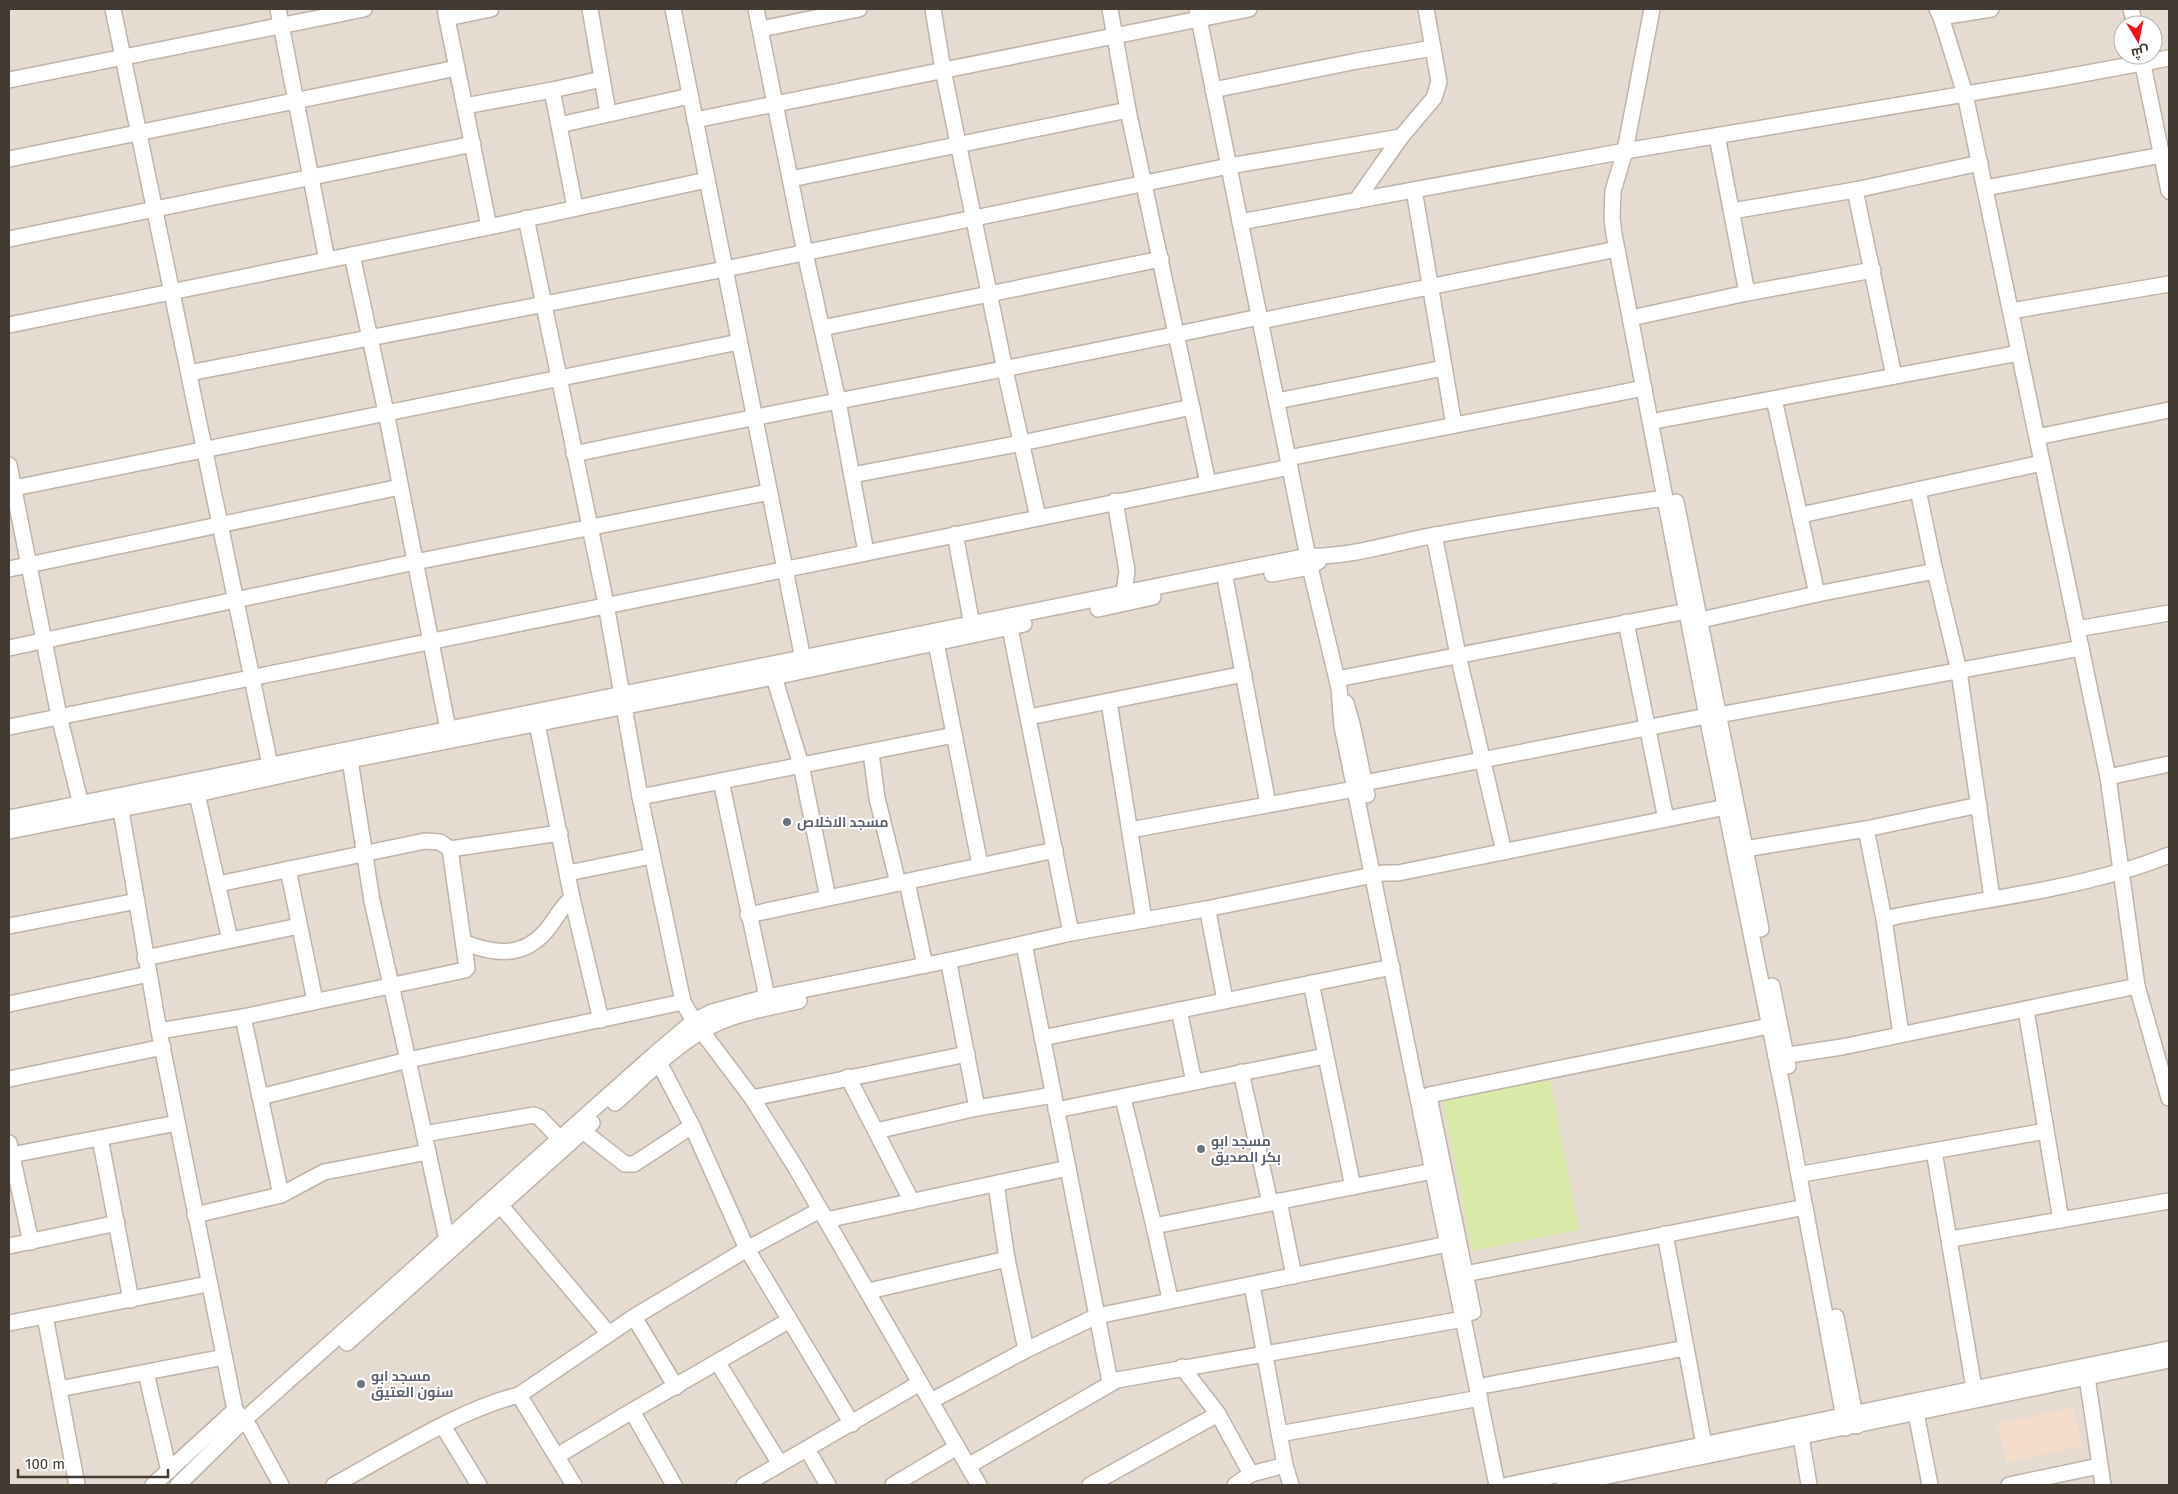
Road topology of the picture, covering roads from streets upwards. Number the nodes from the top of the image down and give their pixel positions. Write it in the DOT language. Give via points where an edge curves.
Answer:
graph roads {
  1 [pos="113,9"];
  2 [pos="278,9"];
  3 [pos="364,9"];
  4 [pos="492,9"];
  5 [pos="590,9"];
  6 [pos="673,9"];
  7 [pos="756,9"];
  8 [pos="859,9"];
  9 [pos="933,9"];
  10 [pos="1110,9"];
  11 [pos="1249,9"];
  12 [pos="1426,9"];
  13 [pos="1652,9"];
  14 [pos="1662,9"];
  15 [pos="1991,9"];
  16 [pos="446,13"];
  17 [pos="1939,13"];
  18 [pos="1198,14"];
  19 [pos="281,26"];
  20 [pos="761,29"];
  21 [pos="1115,36"];
  22 [pos="1433,48"];
  23 [pos="122,58"];
  24 [pos="2113,65"];
  25 [pos="2143,65"];
  26 [pos="457,68"];
  27 [pos="943,70"];
  28 [pos="602,79"];
  29 [pos="9,80"];
  30 [pos="552,90"];
  31 [pos="1213,90"];
  32 [pos="1965,94"];
  33 [pos="690,96"];
  34 [pos="296,100"];
  35 [pos="776,104"];
  36 [pos="465,106"];
  37 [pos="1128,110"];
  38 [pos="608,113"];
  39 [pos="695,120"];
  40 [pos="559,125"];
  41 [pos="138,134"];
  42 [pos="1717,136"];
  43 [pos="1401,137"];
  44 [pos="473,144"];
  45 [pos="958,145"];
  46 [pos="1630,151"];
  47 [pos="2162,155"];
  48 [pos="9,159"];
  49 [pos="1980,163"];
  50 [pos="1229,166"];
  51 [pos="311,177"];
  52 [pos="791,179"];
  53 [pos="707,180"];
  54 [pos="1145,184"];
  55 [pos="1985,188"];
  56 [pos="1414,190"];
  57 [pos="1855,190"];
  58 [pos="2169,191"];
  59 [pos="1356,201"];
  60 [pos="575,207"];
  61 [pos="155,210"];
  62 [pos="1732,211"];
  63 [pos="526,218"];
  64 [pos="975,218"];
  65 [pos="1240,222"];
  66 [pos="490,226"];
  67 [pos="9,239"];
  68 [pos="1617,250"];
  69 [pos="805,253"];
  70 [pos="352,255"];
  71 [pos="327,260"];
  72 [pos="1161,260"];
  73 [pos="725,270"];
  74 [pos="1873,270"];
  75 [pos="2169,284"];
  76 [pos="1430,287"];
  77 [pos="173,291"];
  78 [pos="1747,293"];
  79 [pos="990,294"];
  80 [pos="544,304"];
  81 [pos="2010,311"];
  82 [pos="1640,316"];
  83 [pos="1260,319"];
  84 [pos="9,325"];
  85 [pos="822,328"];
  86 [pos="1177,334"];
  87 [pos="370,338"];
  88 [pos="739,342"];
  89 [pos="2019,353"];
  90 [pos="1444,368"];
  91 [pos="1005,370"];
  92 [pos="189,373"];
  93 [pos="1894,376"];
  94 [pos="559,378"];
  95 [pos="1644,388"];
  96 [pos="1774,399"];
  97 [pos="838,401"];
  98 [pos="1276,401"];
  99 [pos="1192,407"];
  100 [pos="2169,410"];
  101 [pos="386,412"];
  102 [pos="754,416"];
  103 [pos="1660,420"];
  104 [pos="1454,425"];
  105 [pos="2037,437"];
  106 [pos="1022,443"];
  107 [pos="204,448"];
  108 [pos="574,454"];
  109 [pos="1289,462"];
  110 [pos="2042,463"];
  111 [pos="9,465"];
  112 [pos="852,476"];
  113 [pos="1208,483"];
  114 [pos="400,487"];
  115 [pos="11,488"];
  116 [pos="1918,490"];
  117 [pos="770,492"];
  118 [pos="1665,498"];
  119 [pos="1115,501"];
  120 [pos="1801,515"];
  121 [pos="1038,517"];
  122 [pos="220,524"];
  123 [pos="589,528"];
  124 [pos="955,534"];
  125 [pos="1434,535"];
  126 [pos="866,552"];
  127 [pos="1309,561"];
  128 [pos="415,562"];
  129 [pos="29,565"];
  130 [pos="9,569"];
  131 [pos="785,569"];
  132 [pos="1934,571"];
  133 [pos="1207,582"];
  134 [pos="1226,583"];
  135 [pos="1124,592"];
  136 [pos="1817,594"];
  137 [pos="236,600"];
  138 [pos="606,604"];
  139 [pos="1687,611"];
  140 [pos="2169,613"];
  141 [pos="1026,618"];
  142 [pos="1701,620"];
  143 [pos="1626,622"];
  144 [pos="972,624"];
  145 [pos="1010,628"];
  146 [pos="2077,629"];
  147 [pos="44,640"];
  148 [pos="430,642"];
  149 [pos="936,643"];
  150 [pos="9,648"];
  151 [pos="2081,648"];
  152 [pos="1458,655"];
  153 [pos="803,659"];
  154 [pos="1959,671"];
  155 [pos="1244,674"];
  156 [pos="774,676"];
  157 [pos="252,679"];
  158 [pos="1338,683"];
  159 [pos="622,701"];
  160 [pos="1109,702"];
  161 [pos="59,716"];
  162 [pos="1713,716"];
  163 [pos="1029,717"];
  164 [pos="537,724"];
  165 [pos="9,727"];
  166 [pos="1648,728"];
  167 [pos="448,729"];
  168 [pos="954,735"];
  169 [pos="871,753"];
  170 [pos="350,760"];
  171 [pos="1482,760"];
  172 [pos="2169,764"];
  173 [pos="270,765"];
  174 [pos="801,765"];
  175 [pos="2108,778"];
  176 [pos="721,781"];
  177 [pos="1360,786"];
  178 [pos="197,794"];
  179 [pos="640,797"];
  180 [pos="119,803"];
  181 [pos="1268,804"];
  182 [pos="1979,805"];
  183 [pos="1726,807"];
  184 [pos="83,810"];
  185 [pos="9,818"];
  186 [pos="1666,819"];
  187 [pos="1866,829"];
  188 [pos="1130,830"];
  189 [pos="9,831"];
  190 [pos="560,833"];
  191 [pos="450,849"];
  192 [pos="1745,849"];
  193 [pos="1055,850"];
  194 [pos="1504,852"];
  195 [pos="364,854"];
  196 [pos="652,856"];
  197 [pos="2169,856"];
  198 [pos="980,865"];
  199 [pos="288,870"];
  200 [pos="2122,872"];
  201 [pos="568,873"];
  202 [pos="1383,877"];
  203 [pos="902,883"];
  204 [pos="218,884"];
  205 [pos="572,898"];
  206 [pos="828,898"];
  207 [pos="1992,898"];
  208 [pos="137,901"];
  209 [pos="748,915"];
  210 [pos="1209,917"];
  211 [pos="1884,919"];
  212 [pos="1144,920"];
  213 [pos="9,926"];
  214 [pos="299,926"];
  215 [pos="1071,933"];
  216 [pos="230,940"];
  217 [pos="465,943"];
  218 [pos="1025,948"];
  219 [pos="145,958"];
  220 [pos="926,965"];
  221 [pos="1392,967"];
  222 [pos="950,968"];
  223 [pos="149,974"];
  224 [pos="1311,983"];
  225 [pos="391,984"];
  226 [pos="2138,986"];
  227 [pos="767,997"];
  228 [pos="1225,1000"];
  229 [pos="315,1001"];
  230 [pos="683,1002"];
  231 [pos="9,1004"];
  232 [pos="1178,1010"];
  233 [pos="2026,1010"];
  234 [pos="243,1017"];
  235 [pos="601,1020"];
  236 [pos="697,1026"];
  237 [pos="1769,1026"];
  238 [pos="159,1031"];
  239 [pos="1901,1034"];
  240 [pos="1042,1038"];
  241 [pos="162,1048"];
  242 [pos="966,1054"];
  243 [pos="1325,1056"];
  244 [pos="1781,1056"];
  245 [pos="658,1058"];
  246 [pos="408,1060"];
  247 [pos="1241,1072"];
  248 [pos="848,1077"];
  249 [pos="9,1079"];
  250 [pos="1194,1082"];
  251 [pos="1053,1095"];
  252 [pos="1429,1095"];
  253 [pos="260,1097"];
  254 [pos="752,1098"];
  255 [pos="1123,1098"];
  256 [pos="2169,1098"];
  257 [pos="977,1108"];
  258 [pos="1056,1110"];
  259 [pos="178,1123"];
  260 [pos="692,1126"];
  261 [pos="876,1131"];
  262 [pos="2046,1131"];
  263 [pos="583,1132"];
  264 [pos="424,1134"];
  265 [pos="100,1138"];
  266 [pos="560,1139"];
  267 [pos="10,1149"];
  268 [pos="1934,1151"];
  269 [pos="428,1152"];
  270 [pos="1068,1168"];
  271 [pos="1433,1171"];
  272 [pos="1808,1173"];
  273 [pos="996,1184"];
  274 [pos="1353,1187"];
  275 [pos="281,1195"];
  276 [pos="2169,1201"];
  277 [pos="912,1202"];
  278 [pos="1274,1202"];
  279 [pos="501,1206"];
  280 [pos="1805,1207"];
  281 [pos="195,1215"];
  282 [pos="823,1215"];
  283 [pos="2061,1220"];
  284 [pos="117,1223"];
  285 [pos="1154,1226"];
  286 [pos="1665,1234"];
  287 [pos="1951,1239"];
  288 [pos="446,1240"];
  289 [pos="31,1242"];
  290 [pos="1448,1244"];
  291 [pos="9,1246"];
  292 [pos="747,1249"];
  293 [pos="1007,1259"];
  294 [pos="1466,1274"];
  295 [pos="1294,1276"];
  296 [pos="208,1284"];
  297 [pos="1252,1285"];
  298 [pos="868,1291"];
  299 [pos="131,1300"];
  300 [pos="1170,1300"];
  301 [pos="44,1316"];
  302 [pos="1097,1316"];
  303 [pos="634,1317"];
  304 [pos="1464,1319"];
  305 [pos="788,1321"];
  306 [pos="9,1323"];
  307 [pos="609,1334"];
  308 [pos="1686,1348"];
  309 [pos="2169,1349"];
  310 [pos="1026,1350"];
  311 [pos="1264,1352"];
  312 [pos="224,1357"];
  313 [pos="2169,1360"];
  314 [pos="718,1363"];
  315 [pos="1182,1367"];
  316 [pos="146,1373"];
  317 [pos="2087,1377"];
  318 [pos="1110,1382"];
  319 [pos="920,1383"];
  320 [pos="676,1387"];
  321 [pos="1974,1388"];
  322 [pos="59,1389"];
  323 [pos="1484,1391"];
  324 [pos="519,1395"];
  325 [pos="931,1401"];
  326 [pos="632,1410"];
  327 [pos="1916,1413"];
  328 [pos="1218,1414"];
  329 [pos="243,1419"];
  330 [pos="1850,1421"];
  331 [pos="852,1424"];
  332 [pos="443,1426"];
  333 [pos="1279,1434"];
  334 [pos="1801,1437"];
  335 [pos="1704,1445"];
  336 [pos="957,1447"];
  337 [pos="807,1449"];
  338 [pos="557,1456"];
  339 [pos="780,1464"];
  340 [pos="1285,1465"];
  341 [pos="968,1466"];
  342 [pos="2100,1466"];
  343 [pos="169,1471"];
  344 [pos="1251,1474"];
  345 [pos="1530,1483"];
  346 [pos="76,1485"];
  347 [pos="153,1485"];
  348 [pos="178,1485"];
  349 [pos="190,1485"];
  350 [pos="282,1485"];
  351 [pos="334,1485"];
  352 [pos="479,1485"];
  353 [pos="574,1485"];
  354 [pos="674,1485"];
  355 [pos="744,1485"];
  356 [pos="828,1485"];
  357 [pos="893,1485"];
  358 [pos="979,1485"];
  359 [pos="1090,1485"];
  360 [pos="1235,1485"];
  361 [pos="1291,1485"];
  362 [pos="1497,1485"];
  363 [pos="1508,1485"];
  364 [pos="1564,1485"];
  365 [pos="1809,1485"];
  366 [pos="1930,1485"];
  367 [pos="2009,1485"];
  368 [pos="2102,1485"];
  1 -- 23 [label="street"];
  2 -- 19 [label="street"];
  3 -- 19 [label="street"];
  4 -- 16 [label="street"];
  5 -- 28 [label="street"];
  6 -- 33 [label="street"];
  7 -- 20 [label="street"];
  8 -- 20 [label="street"];
  9 -- 27 [label="street"];
  10 -- 21 [label="street"];
  11 -- 18 [label="street"];
  12 -- 22 [label="street"];
  13 -- 46 [label="street"];
  14 -- 46 [label="street"];
  15 -- 17 [label="street"];
  16 -- 26 [label="street"];
  17 -- 32 [label="street"];
  18 -- 21 [label="street"];
  18 -- 31 [label="street"];
  19 -- 23 [label="street"];
  19 -- 34 [label="street"];
  20 -- 35 [label="street"];
  21 -- 27 [label="street"];
  21 -- 37 [label="street"];
  22 -- 31 [label="street"];
  22 -- 43 [label="street" via="1438,91"];
  23 -- 29 [label="street"];
  23 -- 41 [label="street"];
  24 -- 32 [label="street"];
  25 -- 47 [label="street"];
  26 -- 34 [label="street"];
  26 -- 36 [label="street"];
  27 -- 35 [label="street"];
  27 -- 45 [label="street"];
  28 -- 30 [label="street"];
  28 -- 38 [label="street"];
  30 -- 36 [label="street"];
  30 -- 40 [label="street"];
  31 -- 50 [label="street"];
  32 -- 42 [label="street"];
  32 -- 49 [label="street"];
  33 -- 38 [label="street"];
  33 -- 39 [label="street"];
  34 -- 41 [label="street"];
  34 -- 51 [label="street"];
  35 -- 39 [label="street"];
  35 -- 52 [label="street"];
  36 -- 44 [label="street"];
  37 -- 45 [label="street"];
  37 -- 54 [label="street"];
  38 -- 40 [label="street"];
  39 -- 53 [label="street"];
  40 -- 60 [label="street"];
  41 -- 48 [label="street"];
  41 -- 61 [label="street"];
  42 -- 46 [label="street"];
  42 -- 62 [label="street"];
  43 -- 50 [label="street"];
  43 -- 59 [label="street"];
  44 -- 51 [label="street"];
  44 -- 66 [label="street"];
  45 -- 52 [label="street"];
  45 -- 64 [label="street"];
  46 -- 56 [label="street"];
  46 -- 68 [label="street" via="1613,197 1612,218"];
  46 -- 82 [label="street" via="1620,205"];
  47 -- 55 [label="street"];
  47 -- 58 [label="street"];
  49 -- 55 [label="street"];
  49 -- 57 [label="street"];
  50 -- 54 [label="street"];
  50 -- 65 [label="street"];
  51 -- 61 [label="street"];
  51 -- 71 [label="street"];
  52 -- 69 [label="street"];
  53 -- 60 [label="street"];
  53 -- 73 [label="street"];
  54 -- 64 [label="street"];
  54 -- 72 [label="street"];
  55 -- 81 [label="street"];
  56 -- 59 [label="street"];
  56 -- 76 [label="street"];
  57 -- 62 [label="street"];
  57 -- 74 [label="street"];
  59 -- 65 [label="street"];
  60 -- 63 [label="street"];
  61 -- 67 [label="street"];
  61 -- 77 [label="street"];
  62 -- 78 [label="street"];
  63 -- 66 [label="street"];
  63 -- 80 [label="street"];
  64 -- 69 [label="street"];
  64 -- 79 [label="street"];
  65 -- 83 [label="street"];
  66 -- 70 [label="street"];
  68 -- 76 [label="street"];
  68 -- 95 [label="street"];
  69 -- 73 [label="street"];
  69 -- 85 [label="street"];
  70 -- 71 [label="street"];
  70 -- 87 [label="street"];
  71 -- 77 [label="street"];
  72 -- 79 [label="street"];
  72 -- 86 [label="street"];
  73 -- 80 [label="street"];
  73 -- 88 [label="street"];
  74 -- 78 [label="street"];
  74 -- 93 [label="street"];
  75 -- 81 [label="street"];
  76 -- 83 [label="street"];
  76 -- 90 [label="street"];
  77 -- 84 [label="street"];
  77 -- 92 [label="street"];
  78 -- 82 [label="street"];
  79 -- 85 [label="street"];
  79 -- 91 [label="street"];
  80 -- 87 [label="street"];
  80 -- 94 [label="street"];
  81 -- 89 [label="street"];
  82 -- 103 [label="street"];
  83 -- 86 [label="street"];
  83 -- 98 [label="street"];
  85 -- 97 [label="street"];
  86 -- 91 [label="street"];
  86 -- 99 [label="street"];
  87 -- 92 [label="street"];
  87 -- 101 [label="street"];
  88 -- 94 [label="street"];
  88 -- 102 [label="street"];
  89 -- 93 [label="street"];
  89 -- 105 [label="street"];
  90 -- 98 [label="street"];
  90 -- 104 [label="street"];
  91 -- 97 [label="street"];
  91 -- 106 [label="street"];
  92 -- 107 [label="street"];
  93 -- 96 [label="street"];
  94 -- 101 [label="street"];
  94 -- 108 [label="street"];
  95 -- 104 [label="street"];
  95 -- 118 [label="street"];
  96 -- 103 [label="street"];
  96 -- 120 [label="street"];
  97 -- 102 [label="street"];
  97 -- 112 [label="street"];
  98 -- 109 [label="street"];
  99 -- 106 [label="street"];
  99 -- 113 [label="street"];
  100 -- 105 [label="street"];
  101 -- 107 [label="street"];
  101 -- 114 [label="street"];
  102 -- 108 [label="street"];
  102 -- 117 [label="street"];
  103 -- 142 [label="street"];
  104 -- 109 [label="street"];
  105 -- 110 [label="street"];
  106 -- 112 [label="street"];
  106 -- 121 [label="street"];
  107 -- 115 [label="street"];
  107 -- 122 [label="street"];
  108 -- 123 [label="street"];
  109 -- 113 [label="street"];
  109 -- 127 [label="street"];
  110 -- 116 [label="street"];
  110 -- 146 [label="street"];
  111 -- 115 [label="street"];
  112 -- 126 [label="street"];
  113 -- 119 [label="street"];
  114 -- 122 [label="street"];
  114 -- 128 [label="street"];
  115 -- 129 [label="street"];
  116 -- 120 [label="street"];
  116 -- 132 [label="street"];
  117 -- 123 [label="street"];
  117 -- 131 [label="street"];
  118 -- 125 [label="street"];
  118 -- 139 [label="street"];
  119 -- 121 [label="street"];
  119 -- 135 [label="street" via="1128,571"];
  120 -- 136 [label="street"];
  121 -- 124 [label="street"];
  122 -- 129 [label="street"];
  122 -- 137 [label="street"];
  123 -- 128 [label="street"];
  123 -- 138 [label="street"];
  124 -- 126 [label="street"];
  124 -- 144 [label="street"];
  125 -- 127 [label="street"];
  125 -- 152 [label="street"];
  126 -- 131 [label="street"];
  127 -- 133 [label="street"];
  127 -- 134 [label="street"];
  127 -- 158 [label="street"];
  128 -- 137 [label="street"];
  128 -- 148 [label="street"];
  129 -- 130 [label="street"];
  129 -- 147 [label="street"];
  131 -- 138 [label="street"];
  131 -- 153 [label="street"];
  132 -- 136 [label="street"];
  132 -- 154 [label="street"];
  133 -- 134 [label="street"];
  133 -- 135 [label="street"];
  133 -- 141 [label="street"];
  134 -- 155 [label="street"];
  135 -- 141 [label="street"];
  136 -- 142 [label="street"];
  137 -- 147 [label="street"];
  137 -- 157 [label="street"];
  138 -- 148 [label="street"];
  138 -- 159 [label="street"];
  139 -- 143 [label="street"];
  139 -- 162 [label="street"];
  140 -- 146 [label="street"];
  141 -- 144 [label="street"];
  141 -- 145 [label="street"];
  142 -- 162 [label="street"];
  143 -- 152 [label="street"];
  143 -- 166 [label="street"];
  144 -- 153 [label="street"];
  145 -- 149 [label="street"];
  145 -- 163 [label="street"];
  146 -- 151 [label="street"];
  147 -- 150 [label="street"];
  147 -- 161 [label="street"];
  148 -- 157 [label="street"];
  148 -- 167 [label="street"];
  149 -- 156 [label="street"];
  149 -- 168 [label="street"];
  151 -- 154 [label="street"];
  151 -- 175 [label="street"];
  152 -- 158 [label="street"];
  152 -- 171 [label="street"];
  153 -- 159 [label="street"];
  154 -- 162 [label="street"];
  154 -- 182 [label="street"];
  155 -- 160 [label="street"];
  155 -- 181 [label="street"];
  156 -- 159 [label="street"];
  156 -- 174 [label="street"];
  157 -- 161 [label="street"];
  157 -- 173 [label="street"];
  158 -- 177 [label="street" via="1342,726"];
  159 -- 164 [label="street"];
  159 -- 167 [label="street"];
  159 -- 179 [label="street"];
  160 -- 163 [label="street"];
  160 -- 188 [label="street"];
  161 -- 165 [label="street"];
  161 -- 184 [label="street"];
  162 -- 166 [label="street"];
  162 -- 183 [label="street"];
  162 -- 192 [label="street"];
  163 -- 193 [label="street"];
  164 -- 170 [label="street"];
  164 -- 190 [label="street"];
  166 -- 171 [label="street"];
  166 -- 186 [label="street"];
  167 -- 173 [label="street"];
  168 -- 169 [label="street"];
  168 -- 198 [label="street"];
  169 -- 174 [label="street"];
  169 -- 203 [label="street" via="877,798"];
  170 -- 178 [label="street"];
  170 -- 195 [label="street"];
  171 -- 177 [label="street"];
  171 -- 194 [label="street"];
  172 -- 175 [label="street"];
  173 -- 180 [label="street"];
  174 -- 176 [label="street"];
  174 -- 206 [label="street"];
  175 -- 200 [label="street"];
  176 -- 179 [label="street"];
  176 -- 209 [label="street"];
  177 -- 181 [label="street"];
  177 -- 202 [label="street"];
  178 -- 180 [label="street"];
  178 -- 204 [label="street"];
  179 -- 196 [label="street"];
  180 -- 184 [label="street"];
  180 -- 208 [label="street"];
  181 -- 188 [label="street"];
  182 -- 187 [label="street"];
  182 -- 207 [label="street"];
  183 -- 186 [label="street"];
  183 -- 237 [label="street"];
  184 -- 185 [label="street"];
  184 -- 189 [label="street"];
  186 -- 194 [label="street"];
  187 -- 192 [label="street"];
  187 -- 211 [label="street"];
  188 -- 212 [label="street"];
  190 -- 191 [label="street"];
  190 -- 201 [label="street"];
  191 -- 195 [label="street" via="440,842 425,840"];
  191 -- 217 [label="street"];
  192 -- 244 [label="street"];
  193 -- 198 [label="street"];
  193 -- 215 [label="street"];
  194 -- 202 [label="street"];
  195 -- 199 [label="street"];
  195 -- 225 [label="street"];
  196 -- 201 [label="street"];
  196 -- 230 [label="street"];
  197 -- 200 [label="street"];
  198 -- 203 [label="street"];
  199 -- 204 [label="street"];
  199 -- 214 [label="street"];
  200 -- 207 [label="street"];
  200 -- 226 [label="street"];
  201 -- 205 [label="street"];
  202 -- 210 [label="street"];
  202 -- 212 [label="street"];
  202 -- 221 [label="street"];
  202 -- 252 [label="street"];
  203 -- 206 [label="street"];
  203 -- 220 [label="street"];
  204 -- 216 [label="street"];
  205 -- 217 [label="street" via="533,944 498,952"];
  205 -- 235 [label="street"];
  206 -- 209 [label="street"];
  207 -- 211 [label="street"];
  208 -- 213 [label="street"];
  208 -- 219 [label="street"];
  209 -- 227 [label="street"];
  210 -- 218 [label="street"];
  210 -- 228 [label="street"];
  211 -- 239 [label="street"];
  212 -- 215 [label="street"];
  214 -- 216 [label="street"];
  214 -- 229 [label="street"];
  215 -- 218 [label="street"];
  216 -- 219 [label="street"];
  217 -- 225 [label="street" via="468,966 465,970"];
  218 -- 220 [label="street"];
  218 -- 222 [label="street"];
  218 -- 240 [label="street"];
  219 -- 223 [label="street"];
  220 -- 227 [label="street"];
  221 -- 224 [label="street"];
  221 -- 271 [label="street"];
  222 -- 236 [label="street"];
  222 -- 242 [label="street"];
  223 -- 231 [label="street"];
  223 -- 238 [label="street"];
  224 -- 228 [label="street"];
  224 -- 243 [label="street"];
  225 -- 229 [label="street"];
  225 -- 246 [label="street"];
  226 -- 233 [label="street"];
  226 -- 256 [label="street"];
  227 -- 236 [label="street" via="712,1012"];
  228 -- 232 [label="street"];
  229 -- 234 [label="street"];
  230 -- 235 [label="street"];
  230 -- 236 [label="street"];
  232 -- 240 [label="street"];
  232 -- 250 [label="street"];
  233 -- 239 [label="street"];
  233 -- 262 [label="street"];
  234 -- 238 [label="street"];
  234 -- 253 [label="street"];
  235 -- 246 [label="street"];
  236 -- 245 [label="street"];
  236 -- 254 [label="street"];
  237 -- 244 [label="street"];
  237 -- 252 [label="street"];
  238 -- 241 [label="street"];
  239 -- 244 [label="street"];
  240 -- 251 [label="street"];
  241 -- 249 [label="street"];
  241 -- 259 [label="street"];
  242 -- 248 [label="street"];
  242 -- 257 [label="street"];
  243 -- 247 [label="street"];
  243 -- 274 [label="street"];
  244 -- 272 [label="street"];
  244 -- 280 [label="street"];
  245 -- 260 [label="street"];
  245 -- 263 [label="street"];
  245 -- 266 [label="street"];
  246 -- 253 [label="street"];
  246 -- 264 [label="street"];
  247 -- 250 [label="street"];
  247 -- 278 [label="street"];
  248 -- 254 [label="street"];
  248 -- 261 [label="street"];
  250 -- 255 [label="street"];
  251 -- 257 [label="street"];
  251 -- 258 [label="street"];
  252 -- 294 [label="street"];
  253 -- 275 [label="street"];
  254 -- 282 [label="street"];
  255 -- 258 [label="street"];
  255 -- 285 [label="street"];
  257 -- 261 [label="street"];
  258 -- 270 [label="street"];
  259 -- 265 [label="street"];
  259 -- 281 [label="street"];
  260 -- 263 [label="street" via="634,1164 625,1164"];
  260 -- 292 [label="street"];
  261 -- 277 [label="street"];
  262 -- 268 [label="street"];
  262 -- 283 [label="street"];
  263 -- 279 [label="street"];
  264 -- 266 [label="street" via="534,1115"];
  264 -- 269 [label="street"];
  265 -- 267 [label="street"];
  265 -- 284 [label="street"];
  266 -- 288 [label="street"];
  267 -- 289 [label="street"];
  268 -- 272 [label="street"];
  268 -- 287 [label="street"];
  269 -- 275 [label="street" via="324,1172"];
  269 -- 288 [label="street"];
  270 -- 273 [label="street"];
  270 -- 302 [label="street"];
  271 -- 274 [label="street"];
  271 -- 290 [label="street"];
  272 -- 330 [label="street"];
  273 -- 277 [label="street"];
  273 -- 293 [label="street"];
  274 -- 278 [label="street"];
  275 -- 281 [label="street"];
  276 -- 283 [label="street"];
  277 -- 282 [label="street"];
  278 -- 285 [label="street"];
  278 -- 295 [label="street"];
  279 -- 307 [label="street"];
  279 -- 329 [label="street"];
  280 -- 286 [label="street"];
  280 -- 330 [label="street"];
  281 -- 296 [label="street"];
  282 -- 292 [label="street"];
  282 -- 298 [label="street"];
  283 -- 287 [label="street"];
  284 -- 289 [label="street"];
  284 -- 299 [label="street"];
  285 -- 300 [label="street"];
  286 -- 294 [label="street"];
  286 -- 308 [label="street"];
  287 -- 321 [label="street"];
  288 -- 329 [label="street"];
  289 -- 291 [label="street"];
  290 -- 295 [label="street"];
  290 -- 304 [label="street"];
  292 -- 303 [label="street"];
  292 -- 305 [label="street"];
  293 -- 298 [label="street"];
  293 -- 310 [label="street"];
  294 -- 323 [label="street"];
  295 -- 297 [label="street"];
  296 -- 299 [label="street"];
  296 -- 312 [label="street"];
  297 -- 300 [label="street"];
  297 -- 311 [label="street"];
  298 -- 319 [label="street"];
  299 -- 301 [label="street"];
  300 -- 302 [label="street"];
  301 -- 306 [label="street"];
  301 -- 322 [label="street"];
  302 -- 310 [label="street"];
  302 -- 318 [label="street"];
  303 -- 307 [label="street"];
  303 -- 320 [label="street"];
  304 -- 311 [label="street"];
  304 -- 323 [label="street"];
  305 -- 314 [label="street"];
  305 -- 331 [label="street"];
  307 -- 324 [label="street"];
  308 -- 323 [label="street"];
  308 -- 335 [label="street"];
  309 -- 321 [label="street"];
  310 -- 325 [label="street"];
  311 -- 315 [label="street"];
  311 -- 333 [label="street"];
  312 -- 316 [label="street"];
  312 -- 329 [label="street"];
  313 -- 317 [label="street"];
  314 -- 320 [label="street"];
  314 -- 339 [label="street"];
  315 -- 318 [label="street"];
  315 -- 328 [label="street"];
  316 -- 322 [label="street"];
  316 -- 343 [label="street"];
  317 -- 327 [label="street"];
  317 -- 342 [label="street"];
  318 -- 341 [label="street"];
  319 -- 325 [label="street"];
  319 -- 331 [label="street"];
  320 -- 326 [label="street"];
  321 -- 330 [label="street"];
  322 -- 346 [label="street"];
  323 -- 333 [label="street"];
  323 -- 362 [label="street"];
  323 -- 363 [label="street"];
  324 -- 332 [label="street" via="500,1400"];
  324 -- 338 [label="street"];
  325 -- 336 [label="street"];
  326 -- 338 [label="street"];
  326 -- 354 [label="street"];
  327 -- 330 [label="street"];
  327 -- 366 [label="street"];
  328 -- 344 [label="street"];
  328 -- 359 [label="street"];
  329 -- 343 [label="street"];
  329 -- 348 [label="street"];
  329 -- 349 [label="street"];
  329 -- 350 [label="street"];
  330 -- 334 [label="street"];
  330 -- 335 [label="street"];
  331 -- 337 [label="street"];
  332 -- 351 [label="street"];
  332 -- 352 [label="street"];
  333 -- 340 [label="street"];
  334 -- 364 [label="street"];
  334 -- 365 [label="street"];
  335 -- 345 [label="street"];
  336 -- 341 [label="street"];
  336 -- 357 [label="street"];
  337 -- 339 [label="street"];
  337 -- 356 [label="street"];
  338 -- 353 [label="street"];
  339 -- 355 [label="street"];
  340 -- 344 [label="street"];
  340 -- 361 [label="street"];
  341 -- 358 [label="street"];
  342 -- 367 [label="street"];
  342 -- 368 [label="street"];
  343 -- 347 [label="street"];
  344 -- 360 [label="street"];
  345 -- 363 [label="street"];
}
